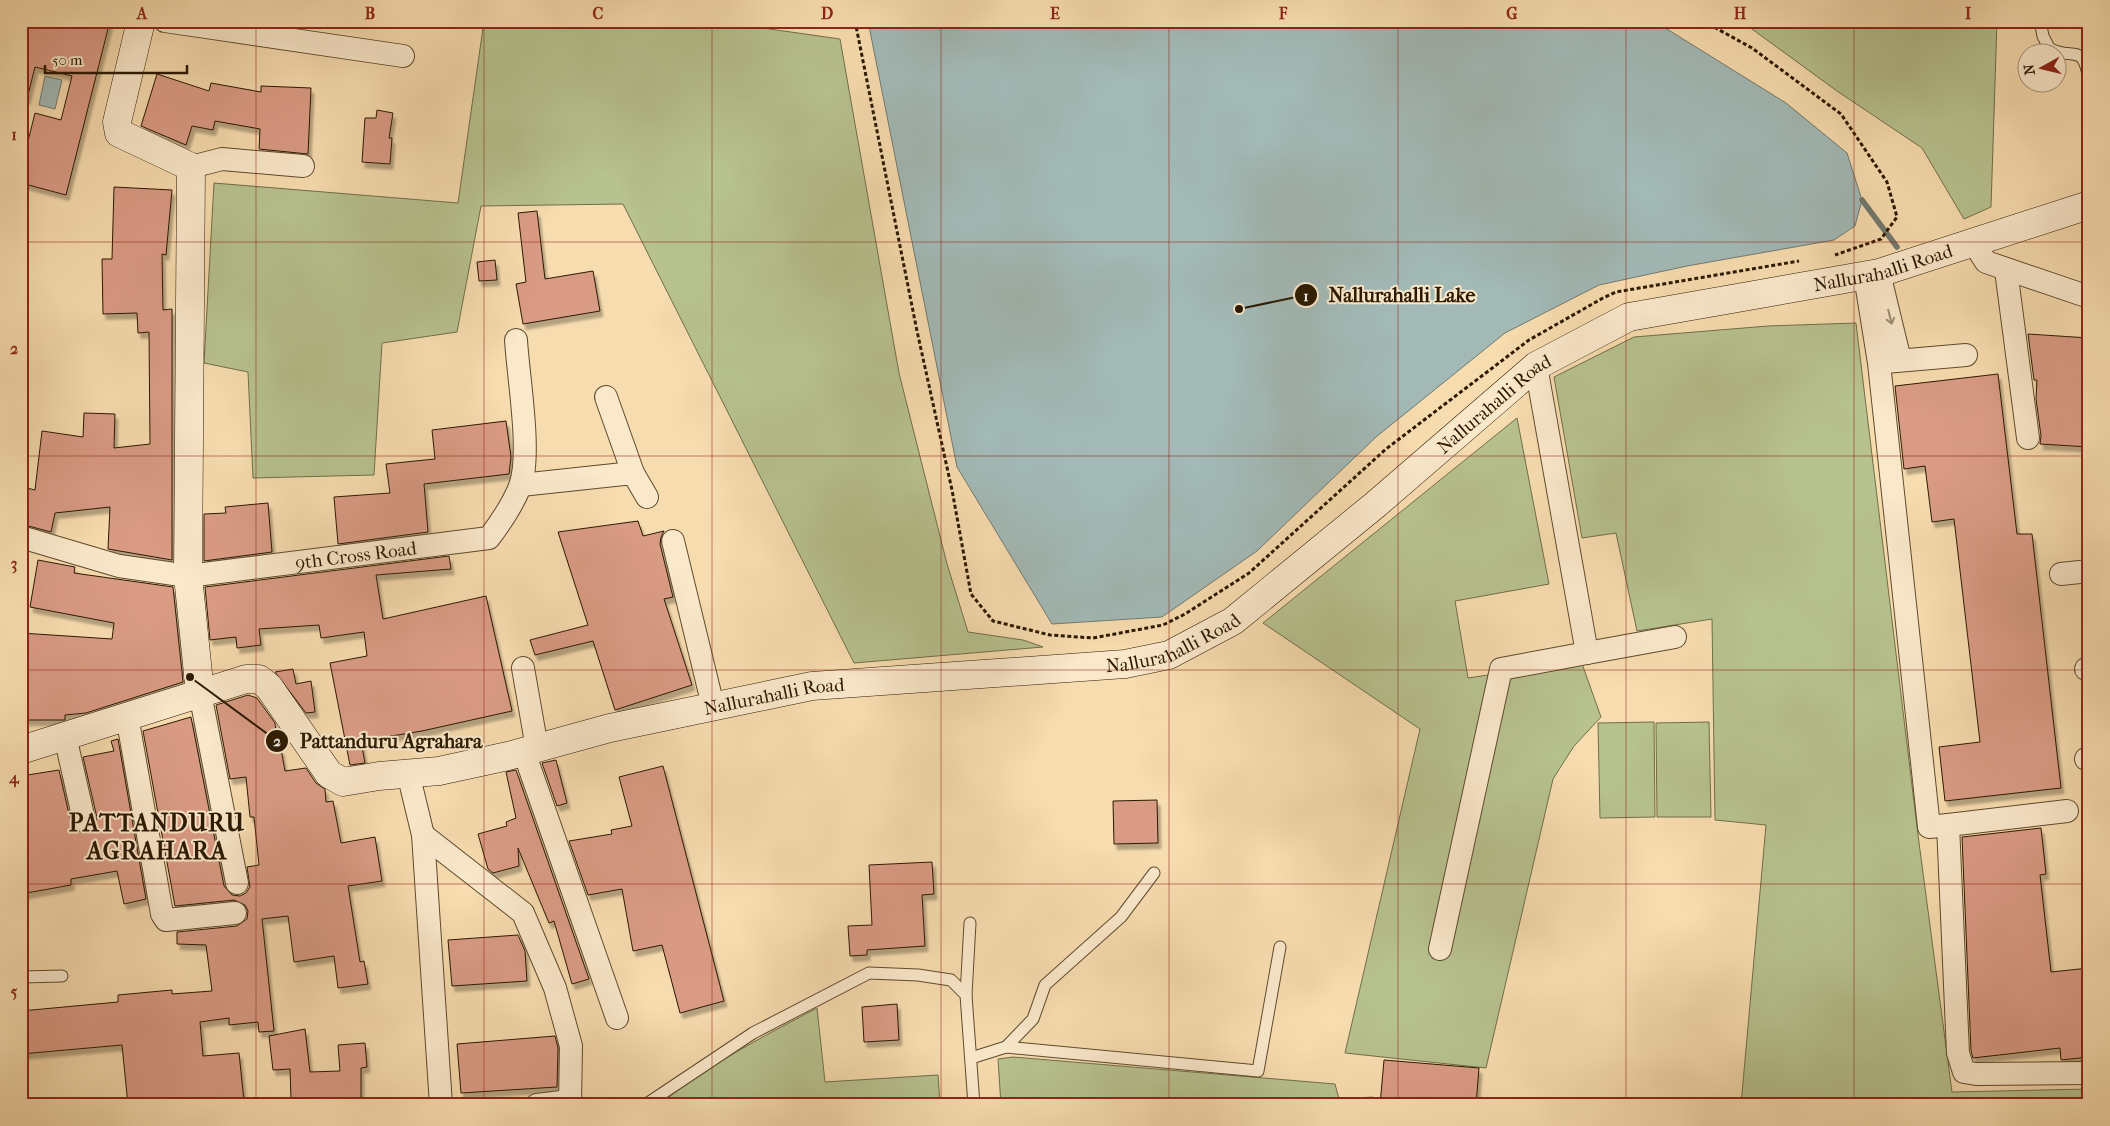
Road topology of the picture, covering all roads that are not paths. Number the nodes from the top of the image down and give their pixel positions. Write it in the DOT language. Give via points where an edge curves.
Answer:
graph roads {
  1 [pos="141,21"];
  2 [pos="165,21"];
  3 [pos="2040,21"];
  4 [pos="403,56"];
  5 [pos="2089,81"];
  6 [pos="191,166"];
  7 [pos="303,166"];
  8 [pos="2089,205"];
  9 [pos="1972,242"];
  10 [pos="2006,270"];
  11 [pos="1872,275"];
  12 [pos="2089,297"];
  13 [pos="516,340"];
  14 [pos="1966,356"];
  15 [pos="1889,362"];
  16 [pos="1536,366"];
  17 [pos="606,397"];
  18 [pos="2028,438"];
  19 [pos="633,473"];
  20 [pos="520,485"];
  21 [pos="648,497"];
  22 [pos="21,537"];
  23 [pos="673,541"];
  24 [pos="2089,571"];
  25 [pos="2061,574"];
  26 [pos="188,576"];
  27 [pos="1675,638"];
  28 [pos="1587,653"];
  29 [pos="523,668"];
  30 [pos="200,693"];
  31 [pos="713,706"];
  32 [pos="127,716"];
  33 [pos="65,736"];
  34 [pos="21,750"];
  35 [pos="530,750"];
  36 [pos="408,774"];
  37 [pos="2067,811"];
  38 [pos="84,820"];
  39 [pos="1948,825"];
  40 [pos="423,835"];
  41 [pos="1154,873"];
  42 [pos="237,883"];
  43 [pos="234,913"];
  44 [pos="970,923"];
  45 [pos="1280,947"];
  46 [pos="1440,949"];
  47 [pos="62,976"];
  48 [pos="21,977"];
  49 [pos="966,995"];
  50 [pos="616,1018"];
  51 [pos="1006,1047"];
  52 [pos="971,1058"];
  53 [pos="2089,1073"];
  54 [pos="570,1103"];
  55 [pos="441,1105"];
  56 [pos="537,1105"];
  57 [pos="645,1105"];
  58 [pos="974,1105"];
  1 -- 6 [label="street" via="117,122 119,133"];
  2 -- 4 [label="street"];
  3 -- 5 [label="lane" via="2049,48 2084,59"];
  6 -- 7 [label="street" via="222,159"];
  6 -- 26 [label="street"];
  8 -- 9 [label="street, Nallurahalli Road"];
  9 -- 10 [label="street" via="1986,262"];
  9 -- 11 [label="street, Nallurahalli Road"];
  10 -- 12 [label="street"];
  10 -- 18 [label="street"];
  11 -- 15 [label="street"];
  11 -- 16 [label="street, Nallurahalli Road" via="1629,317"];
  13 -- 20 [label="street, 9th Cross Road" via="525,457"];
  14 -- 15 [label="street"];
  15 -- 39 [label="street" via="1929,828"];
  16 -- 28 [label="street"];
  16 -- 31 [label="street, Nallurahalli Road" via="1375,505 1233,621 1169,655 1125,664 812,686"];
  17 -- 19 [label="street"];
  19 -- 20 [label="street"];
  19 -- 21 [label="street"];
  20 -- 26 [label="street, 9th Cross Road" via="502,521 489,538"];
  22 -- 26 [label="street, 9th Cross Road" via="119,566"];
  23 -- 31 [label="street"];
  24 -- 25 [label="street"];
  26 -- 30 [label="street"];
  27 -- 28 [label="street"];
  28 -- 46 [label="street" via="1501,669"];
  29 -- 35 [label="street"];
  30 -- 32 [label="street"];
  30 -- 36 [label="street, Nallurahalli Road" via="246,679 259,679 269,688 329,774 343,782"];
  30 -- 42 [label="street"];
  31 -- 35 [label="street, Nallurahalli Road" via="610,728"];
  32 -- 33 [label="street"];
  32 -- 43 [label="street" via="162,914 166,920"];
  33 -- 34 [label="street"];
  33 -- 38 [label="street"];
  35 -- 36 [label="street, Nallurahalli Road" via="439,771"];
  35 -- 50 [label="street"];
  36 -- 40 [label="street"];
  37 -- 39 [label="street"];
  39 -- 53 [label="street" via="1958,1053 1964,1072"];
  40 -- 54 [label="street" via="523,913 555,988 571,1046"];
  40 -- 55 [label="street"];
  41 -- 51 [label="lane" via="1121,917 1045,985 1033,1018"];
  44 -- 49 [label="lane"];
  45 -- 51 [label="lane" via="1258,1071"];
  47 -- 48 [label="lane"];
  49 -- 52 [label="lane"];
  49 -- 57 [label="lane" via="951,980 869,973 753,1033"];
  51 -- 52 [label="lane"];
  52 -- 58 [label="lane"];
  54 -- 56 [label="street"];
}
